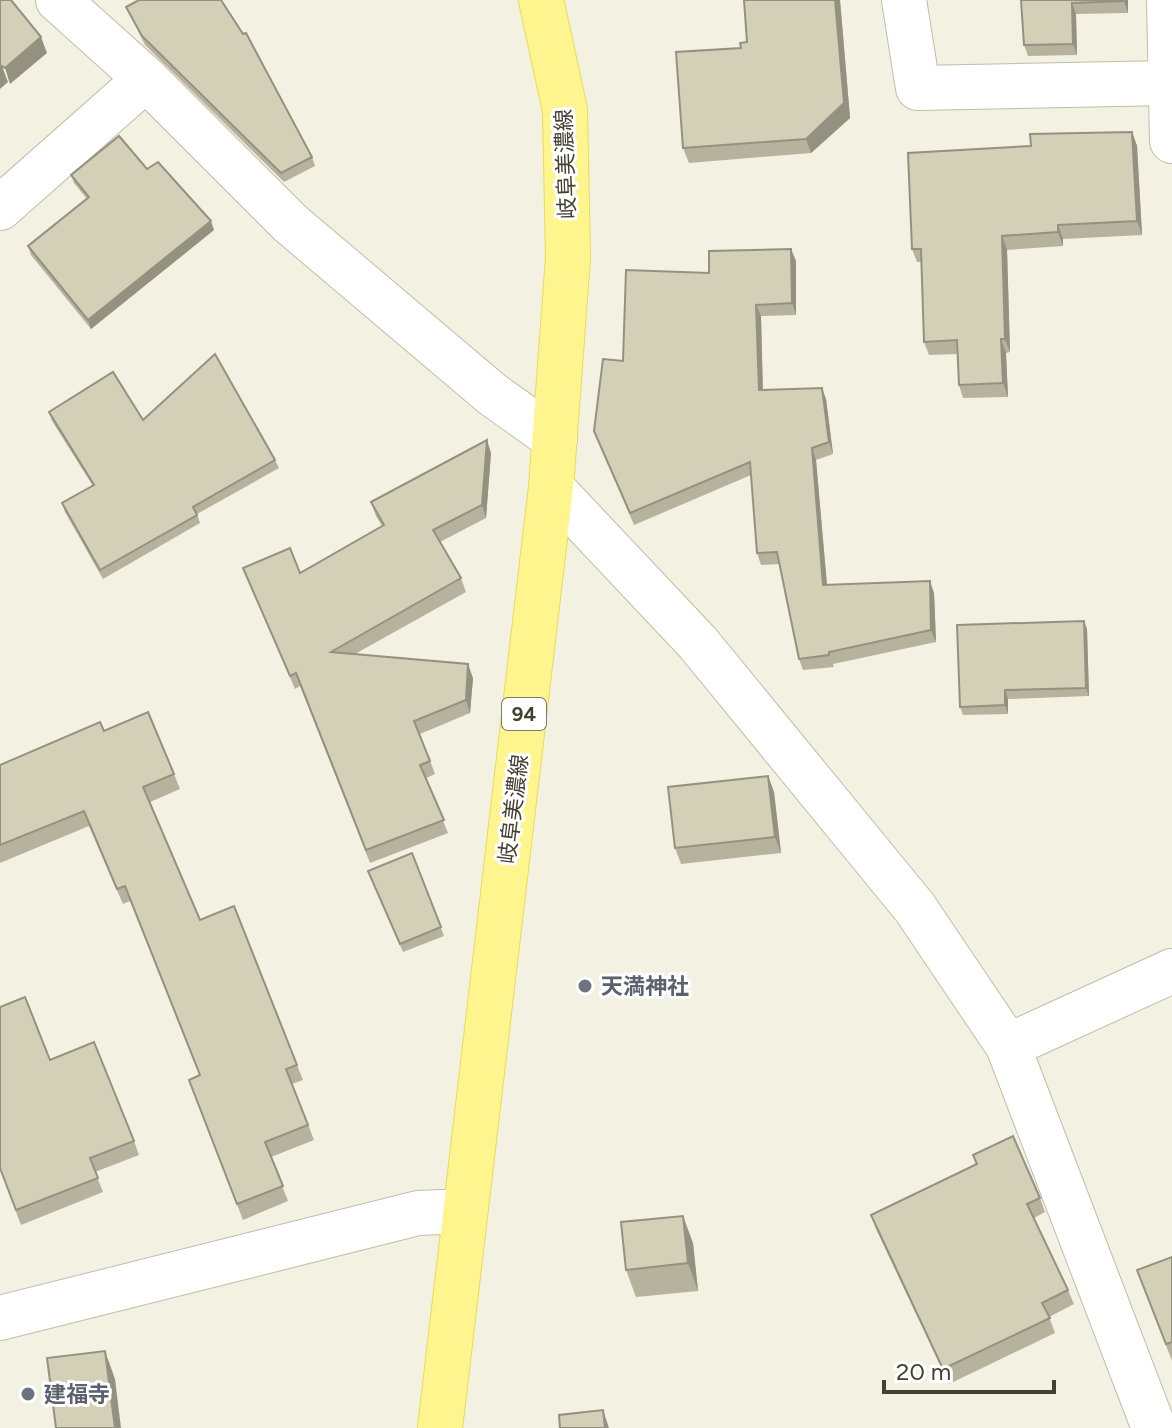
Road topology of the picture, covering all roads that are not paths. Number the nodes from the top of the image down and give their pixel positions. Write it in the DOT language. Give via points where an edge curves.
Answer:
graph roads {
  1 [pos="58,0"];
  2 [pos="541,0"];
  3 [pos="904,0"];
  4 [pos="1169,0"];
  5 [pos="146,79"];
  6 [pos="1168,83"];
  7 [pos="1172,141"];
  8 [pos="0,208"];
  9 [pos="555,439"];
  10 [pos="551,487"];
  11 [pos="1172,971"];
  12 [pos="1008,1046"];
  13 [pos="465,1211"];
  14 [pos="0,1318"];
  15 [pos="440,1428"];
  16 [pos="1154,1428"];
  1 -- 5 [label="street"];
  2 -- 9 [label="main road, 岐阜美濃線 / 94" via="565,110 568,258"];
  3 -- 6 [label="street" via="918,88"];
  4 -- 6 [label="street"];
  5 -- 8 [label="street"];
  5 -- 9 [label="street" via="290,223 492,394"];
  6 -- 7 [label="street"];
  9 -- 10 [label="main road, 岐阜美濃線 / 94"];
  10 -- 12 [label="street" via="718,667 915,908"];
  10 -- 13 [label="main road, 岐阜美濃線 / 94"];
  11 -- 12 [label="street"];
  12 -- 16 [label="street"];
  13 -- 14 [label="street" via="418,1213"];
  13 -- 15 [label="main road, 岐阜美濃線 / 94"];
}
